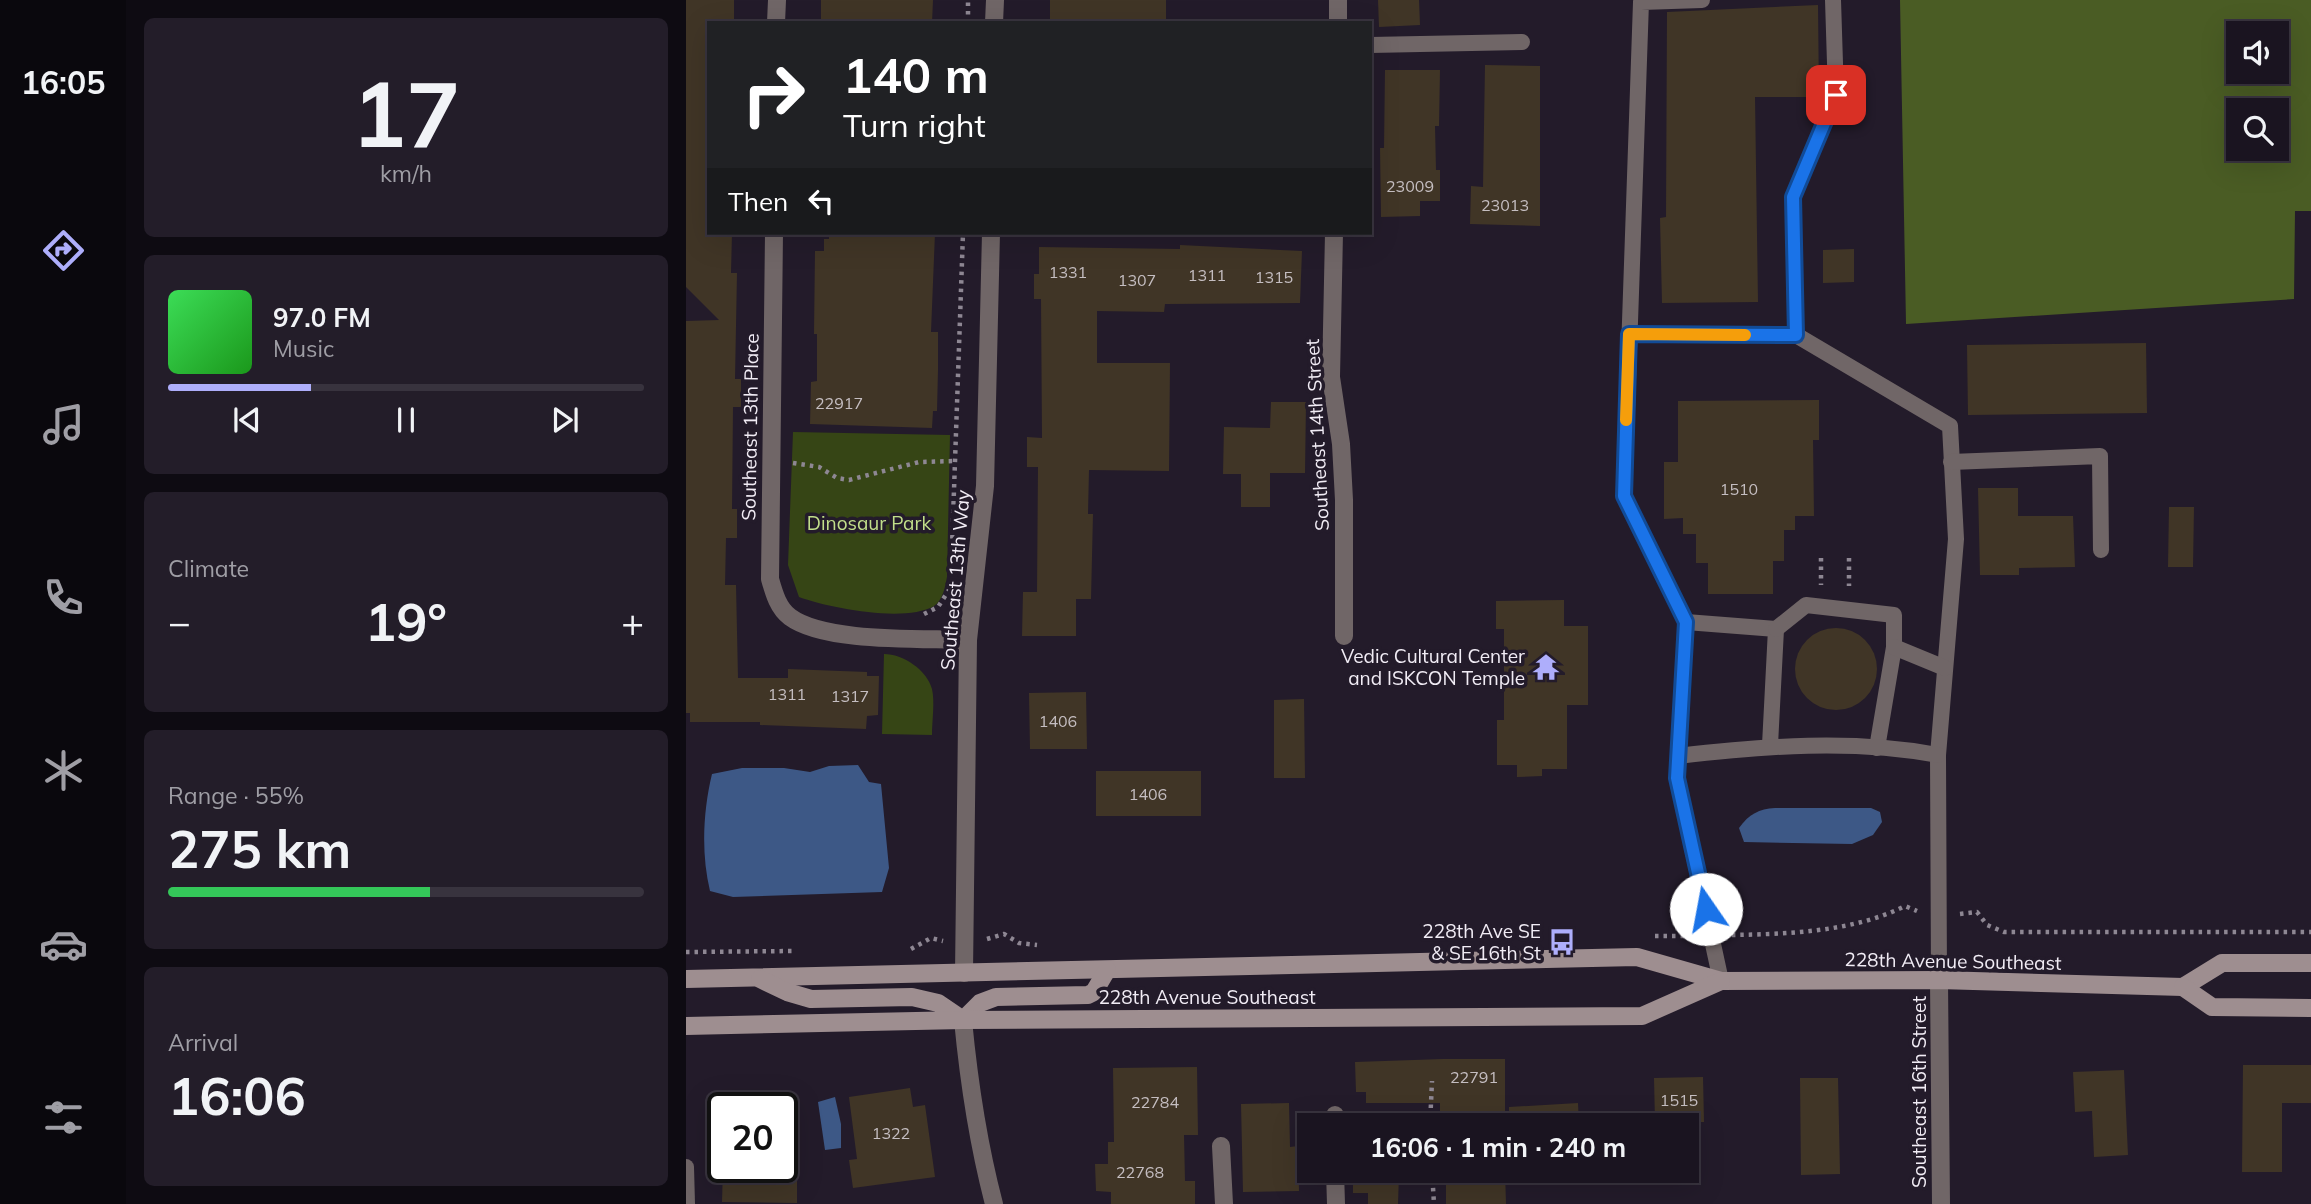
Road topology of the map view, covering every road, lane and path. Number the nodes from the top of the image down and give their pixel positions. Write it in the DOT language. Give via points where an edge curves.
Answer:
graph roads {
  1 [pos="777,0"];
  2 [pos="968,0"];
  3 [pos="995,0"];
  4 [pos="1339,0"];
  5 [pos="1702,0"];
  6 [pos="1833,0"];
  7 [pos="776,21"];
  8 [pos="968,21"];
  9 [pos="995,21"];
  10 [pos="1338,21"];
  11 [pos="1522,42"];
  12 [pos="1372,45"];
  13 [pos="774,235"];
  14 [pos="963,235"];
  15 [pos="991,235"];
  16 [pos="1334,235"];
  17 [pos="1629,334"];
  18 [pos="1796,335"];
  19 [pos="771,460"];
  20 [pos="955,461"];
  21 [pos="986,462"];
  22 [pos="1951,462"];
  23 [pos="2101,550"];
  24 [pos="952,557"];
  25 [pos="1821,558"];
  26 [pos="1849,558"];
  27 [pos="951,578"];
  28 [pos="1821,586"];
  29 [pos="1849,586"];
  30 [pos="919,616"];
  31 [pos="1686,622"];
  32 [pos="1776,629"];
  33 [pos="1344,636"];
  34 [pos="968,640"];
  35 [pos="1894,647"];
  36 [pos="1945,668"];
  37 [pos="1770,745"];
  38 [pos="1877,748"];
  39 [pos="1938,755"];
  40 [pos="1678,756"];
  41 [pos="1968,915"];
  42 [pos="2311,932"];
  43 [pos="936,942"];
  44 [pos="905,950"];
  45 [pos="795,951"];
  46 [pos="686,952"];
  47 [pos="2311,963"];
  48 [pos="1107,970"];
  49 [pos="964,973"];
  50 [pos="758,978"];
  51 [pos="686,979"];
  52 [pos="1940,980"];
  53 [pos="1721,981"];
  54 [pos="2183,987"];
  55 [pos="2311,1008"];
  56 [pos="963,1020"];
  57 [pos="686,1026"];
  58 [pos="1432,1081"];
  59 [pos="1431,1113"];
  60 [pos="1221,1146"];
  61 [pos="686,1167"];
  62 [pos="1335,1183"];
  63 [pos="1433,1183"];
  64 [pos="687,1204"];
  65 [pos="994,1204"];
  66 [pos="1224,1204"];
  67 [pos="1336,1204"];
  68 [pos="1434,1204"];
  69 [pos="1941,1204"];
  1 -- 7 [label="street"];
  2 -- 8 [label="path"];
  3 -- 9 [label="street"];
  4 -- 10 [label="street"];
  5 -- 17 [label="lane" via="1641,2"];
  6 -- 18 [label="lane" via="1836,95 1793,197"];
  11 -- 12 [label="lane"];
  13 -- 19 [label="street, Southeast 13th Place"];
  14 -- 20 [label="path"];
  15 -- 21 [label="street, Southeast 13th Way"];
  16 -- 33 [label="street, Southeast 14th Street" via="1331,377 1344,500"];
  17 -- 18 [label="lane"];
  17 -- 31 [label="lane" via="1624,496"];
  18 -- 22 [label="lane" via="1950,426"];
  19 -- 20 [label="path" via="815,466 849,480 919,462"];
  19 -- 34 [label="street, Southeast 13th Place" via="770,579 775,598 788,616 826,633"];
  20 -- 21 [label="path"];
  20 -- 24 [label="path"];
  21 -- 34 [label="street, Southeast 13th Way"];
  22 -- 23 [label="lane" via="2099,456"];
  22 -- 36 [label="lane" via="1956,539"];
  25 -- 28 [label="path"];
  26 -- 29 [label="path"];
  27 -- 30 [label="path" via="944,600"];
  31 -- 32 [label="lane"];
  31 -- 40 [label="lane"];
  32 -- 35 [label="lane" via="1806,606 1894,615"];
  32 -- 37 [label="lane"];
  34 -- 49 [label="street, Southeast 13th Way"];
  35 -- 36 [label="lane"];
  35 -- 38 [label="lane"];
  36 -- 39 [label="lane"];
  37 -- 38 [label="lane"];
  37 -- 40 [label="lane"];
  38 -- 39 [label="lane"];
  39 -- 52 [label="lane"];
  40 -- 53 [label="lane" via="1677,778"];
  41 -- 42 [label="path" via="1977,912 1987,925 2004,932"];
  43 -- 44 [label="path" via="931,938"];
  45 -- 46 [label="path"];
  47 -- 54 [label="main road" via="2222,963"];
  48 -- 49 [label="main road, 228th Avenue Southeast"];
  48 -- 53 [label="main road, 228th Avenue Southeast" via="1637,957"];
  48 -- 56 [label="main road" via="1088,995 996,997 980,1003"];
  49 -- 50 [label="main road, 228th Avenue Southeast"];
  50 -- 51 [label="main road, 228th Avenue Southeast"];
  50 -- 56 [label="main road" via="811,999 912,997 938,1003"];
  52 -- 53 [label="main road, 228th Avenue Southeast"];
  52 -- 54 [label="main road, 228th Avenue Southeast"];
  52 -- 69 [label="street, Southeast 16th Street"];
  53 -- 56 [label="main road, 228th Avenue Southeast" via="1642,1016"];
  54 -- 55 [label="main road" via="2213,1007"];
  56 -- 57 [label="main road, 228th Avenue Southeast"];
  56 -- 65 [label="street" via="972,1107"];
  58 -- 59 [label="path"];
  60 -- 66 [label="street"];
  61 -- 64 [label="lane"];
  62 -- 67 [label="street"];
  63 -- 68 [label="path"];
}
